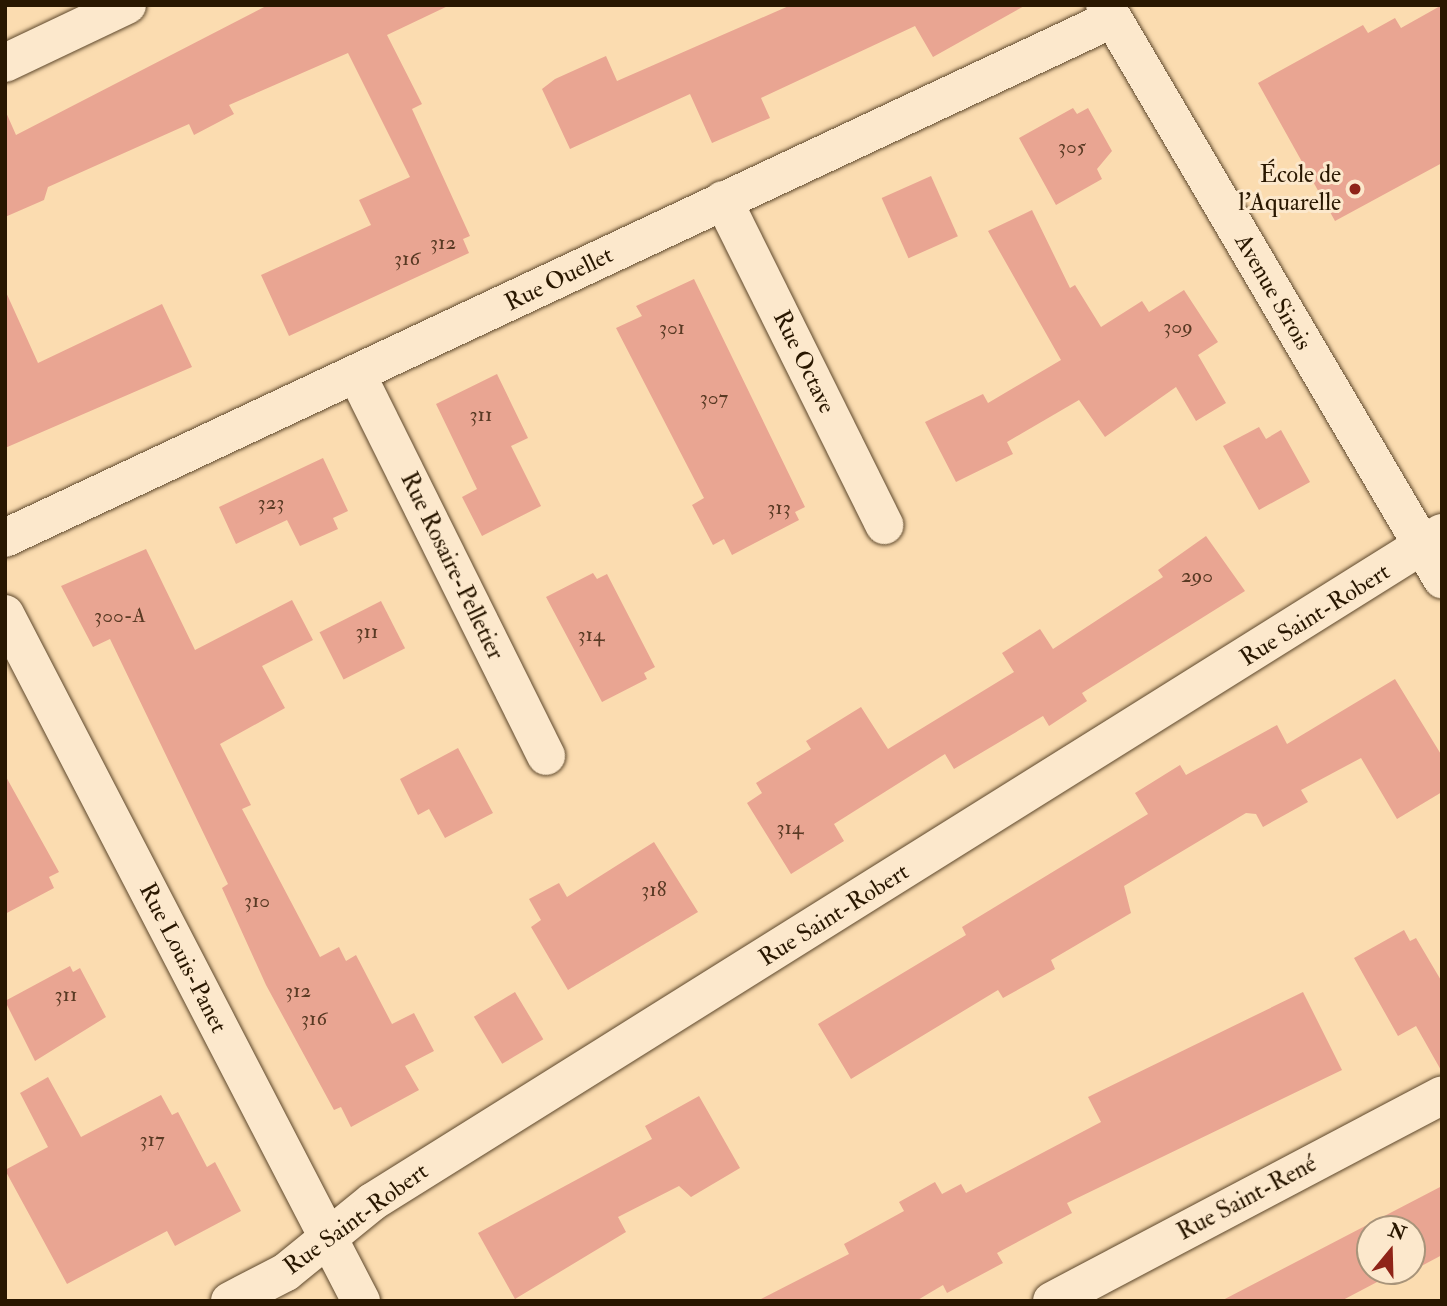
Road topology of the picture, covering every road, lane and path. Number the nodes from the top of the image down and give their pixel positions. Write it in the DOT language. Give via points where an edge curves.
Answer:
graph roads {
  1 [pos="127,5"];
  2 [pos="1109,12"];
  3 [pos="5,62"];
  4 [pos="723,200"];
  5 [pos="358,377"];
  6 [pos="884,525"];
  7 [pos="5,538"];
  8 [pos="1432,540"];
  9 [pos="1442,579"];
  10 [pos="5,614"];
  11 [pos="546,756"];
  12 [pos="1442,1094"];
  13 [pos="328,1239"];
  14 [pos="230,1301"];
  15 [pos="360,1301"];
  16 [pos="1052,1301"];
  1 -- 3 [label="street"];
  2 -- 4 [label="street, Rue Ouellet"];
  2 -- 8 [label="street, Avenue Sirois"];
  4 -- 5 [label="street, Rue Ouellet"];
  4 -- 6 [label="street, Rue Octave"];
  5 -- 7 [label="street, Rue Ouellet"];
  5 -- 11 [label="street, Rue Rosaire-Pelletier"];
  8 -- 9 [label="street, Avenue Sirois"];
  8 -- 13 [label="street, Rue Saint-Robert" via="372,1202"];
  10 -- 13 [label="street, Rue Louis-Panet"];
  12 -- 16 [label="street, Rue Saint-René"];
  13 -- 14 [label="street, Rue Saint-Robert" via="286,1272"];
  13 -- 15 [label="street, Rue Louis-Panet"];
}
